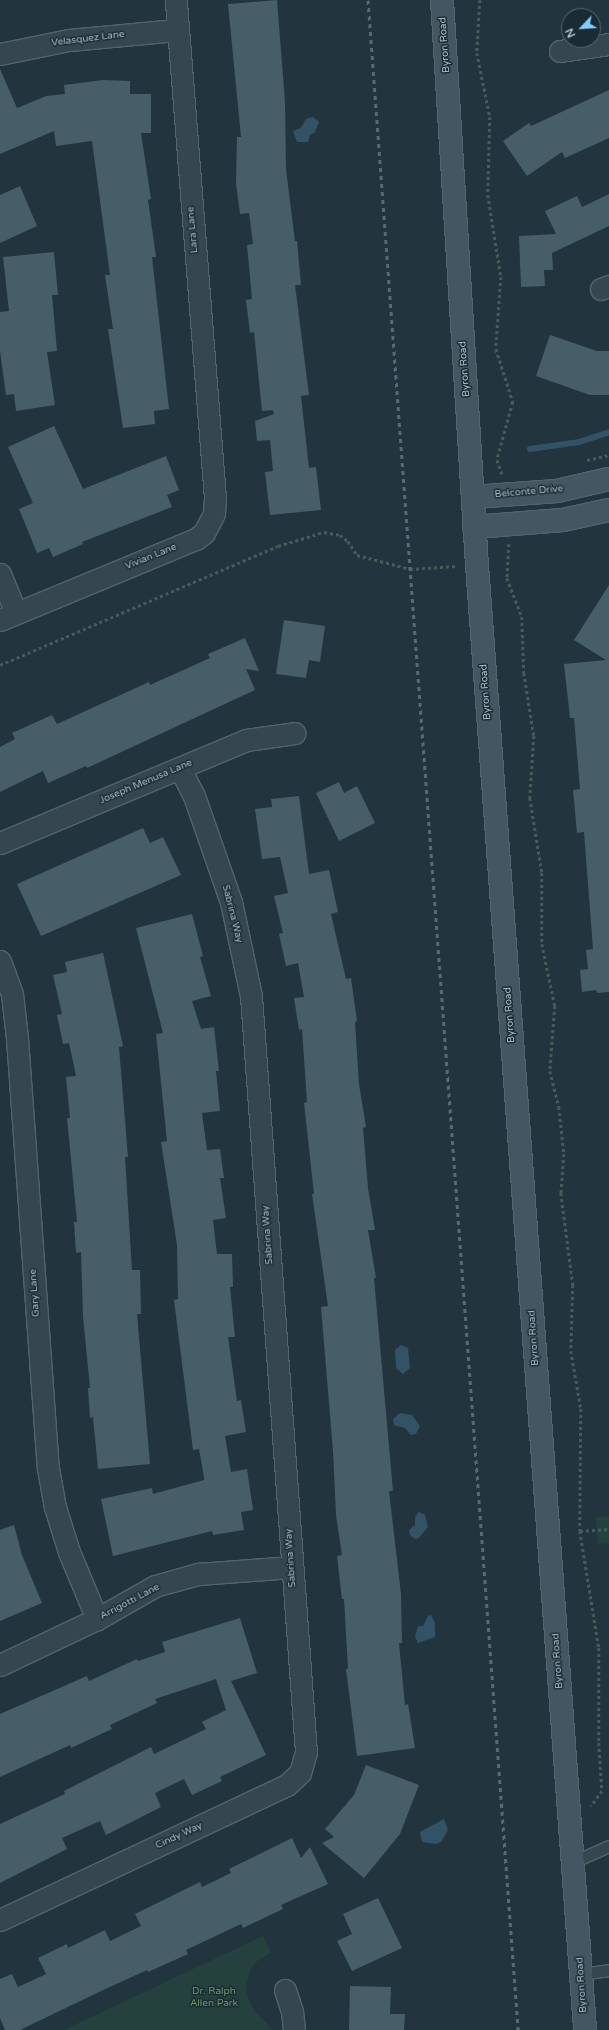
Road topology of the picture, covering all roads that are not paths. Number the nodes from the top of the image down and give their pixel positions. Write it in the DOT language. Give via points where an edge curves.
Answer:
graph roads {
  1 [pos="176,0"];
  2 [pos="442,0"];
  3 [pos="177,30"];
  4 [pos="609,44"];
  5 [pos="560,50"];
  6 [pos="0,54"];
  7 [pos="209,431"];
  8 [pos="609,479"];
  9 [pos="473,497"];
  10 [pos="609,510"];
  11 [pos="474,527"];
  12 [pos="0,574"];
  13 [pos="8,616"];
  14 [pos="295,733"];
  15 [pos="180,768"];
  16 [pos="0,843"];
  17 [pos="0,961"];
  18 [pos="292,1567"];
  19 [pos="98,1619"];
  20 [pos="0,1665"];
  21 [pos="303,1714"];
  22 [pos="609,1846"];
  23 [pos="573,1862"];
  24 [pos="0,1920"];
  25 [pos="609,1970"];
  26 [pos="581,1974"];
  27 [pos="284,1990"];
  28 [pos="294,2030"];
  29 [pos="585,2030"];
  1 -- 3 [label="street, Lara Lane"];
  2 -- 9 [label="main road, Byron Road"];
  3 -- 6 [label="street, Velasquez Lane" via="69,40"];
  3 -- 7 [label="street, Lara Lane"];
  4 -- 5 [label="street"];
  7 -- 13 [label="street, Vivian Lane" via="215,498 214,513 204,533 196,539"];
  8 -- 9 [label="main road, Belconte Drive" via="557,491"];
  9 -- 11 [label="main road, Byron Road"];
  10 -- 11 [label="main road" via="563,520"];
  11 -- 23 [label="main road, Byron Road"];
  12 -- 13 [label="street"];
  14 -- 15 [label="street, Joseph Menusa Lane" via="246,740"];
  15 -- 16 [label="street, Joseph Menusa Lane"];
  15 -- 18 [label="street, Sabrina Way" via="194,796 231,902 251,996"];
  17 -- 19 [label="street, Gary Lane" via="12,994 17,1038 48,1468 55,1507 69,1552"];
  18 -- 19 [label="street, Arrigotti Lane" via="198,1574 155,1586"];
  18 -- 21 [label="street, Sabrina Way"];
  19 -- 20 [label="street, Arrigotti Lane"];
  21 -- 24 [label="street, Cindy Way" via="306,1752 300,1773 287,1785"];
  22 -- 23 [label="lane"];
  23 -- 26 [label="main road, Byron Road"];
  25 -- 26 [label="lane"];
  26 -- 29 [label="main road, Byron Road"];
  27 -- 28 [label="street" via="292,2011"];
}
